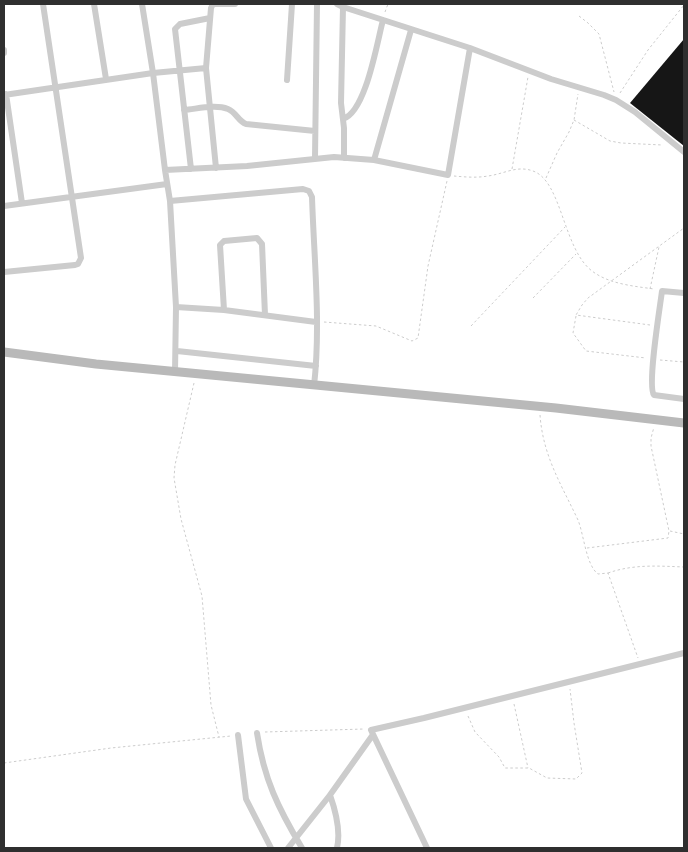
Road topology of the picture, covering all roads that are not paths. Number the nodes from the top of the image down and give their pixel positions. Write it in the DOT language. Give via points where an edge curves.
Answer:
graph roads {
  1 [pos="43,4"];
  2 [pos="94,4"];
  3 [pos="142,4"];
  4 [pos="234,4"];
  5 [pos="292,4"];
  6 [pos="317,4"];
  7 [pos="340,6"];
  8 [pos="210,18"];
  9 [pos="383,20"];
  10 [pos="411,30"];
  11 [pos="470,48"];
  12 [pos="206,68"];
  13 [pos="179,71"];
  14 [pos="154,73"];
  15 [pos="106,79"];
  16 [pos="287,80"];
  17 [pos="55,86"];
  18 [pos="5,94"];
  19 [pos="210,108"];
  20 [pos="184,110"];
  21 [pos="342,119"];
  22 [pos="315,131"];
  23 [pos="684,152"];
  24 [pos="315,158"];
  25 [pos="344,158"];
  26 [pos="374,160"];
  27 [pos="216,168"];
  28 [pos="191,169"];
  29 [pos="165,170"];
  30 [pos="167,184"];
  31 [pos="72,196"];
  32 [pos="170,201"];
  33 [pos="22,203"];
  34 [pos="4,206"];
  35 [pos="4,272"];
  36 [pos="684,293"];
  37 [pos="176,307"];
  38 [pos="224,310"];
  39 [pos="265,315"];
  40 [pos="316,322"];
  41 [pos="177,351"];
  42 [pos="4,352"];
  43 [pos="316,366"];
  44 [pos="175,372"];
  45 [pos="314,386"];
  46 [pos="684,399"];
  47 [pos="684,423"];
  48 [pos="684,652"];
  49 [pos="257,733"];
  50 [pos="372,733"];
  51 [pos="238,735"];
  52 [pos="330,795"];
  53 [pos="296,838"];
  54 [pos="271,848"];
  55 [pos="288,848"];
  56 [pos="302,848"];
  57 [pos="337,848"];
  58 [pos="427,848"];
  1 -- 17 [label="street"];
  2 -- 15 [label="street"];
  3 -- 14 [label="street"];
  4 -- 8 [label="street" via="214,4"];
  5 -- 16 [label="street"];
  6 -- 22 [label="street"];
  7 -- 9 [label="street"];
  7 -- 21 [label="street"];
  8 -- 12 [label="street"];
  8 -- 13 [label="street" via="180,24 175,29"];
  9 -- 10 [label="street"];
  9 -- 21 [label="street" via="362,97 347,118"];
  10 -- 11 [label="street"];
  10 -- 26 [label="street"];
  11 -- 23 [label="street" via="616,100"];
  11 -- 26 [label="street" via="448,175"];
  12 -- 13 [label="street"];
  12 -- 19 [label="street"];
  13 -- 14 [label="street"];
  13 -- 20 [label="street"];
  14 -- 15 [label="street"];
  14 -- 29 [label="street"];
  15 -- 17 [label="street"];
  17 -- 18 [label="street"];
  17 -- 31 [label="street"];
  18 -- 33 [label="street"];
  19 -- 20 [label="street"];
  19 -- 22 [label="street" via="227,109 246,124"];
  19 -- 27 [label="street"];
  20 -- 28 [label="street"];
  21 -- 25 [label="street"];
  22 -- 24 [label="street"];
  24 -- 25 [label="street"];
  24 -- 27 [label="street"];
  25 -- 26 [label="street"];
  27 -- 28 [label="street"];
  28 -- 29 [label="street"];
  29 -- 30 [label="street"];
  30 -- 31 [label="street"];
  30 -- 32 [label="street"];
  31 -- 33 [label="street"];
  31 -- 35 [label="street" via="81,258 78,264"];
  32 -- 37 [label="street"];
  32 -- 40 [label="street" via="309,191 312,197"];
  33 -- 34 [label="street"];
  36 -- 46 [label="street" via="662,291 652,394"];
  37 -- 38 [label="street"];
  37 -- 41 [label="street"];
  38 -- 39 [label="street"];
  38 -- 39 [label="street" via="220,245 224,241 257,238 262,244"];
  39 -- 40 [label="street"];
  40 -- 43 [label="street"];
  41 -- 43 [label="street"];
  41 -- 44 [label="street"];
  42 -- 44 [label="main road"];
  43 -- 45 [label="street"];
  44 -- 45 [label="main road"];
  45 -- 47 [label="main road" via="540,406"];
  48 -- 50 [label="street"];
  49 -- 53 [label="street" via="268,782"];
  50 -- 52 [label="street"];
  50 -- 58 [label="street"];
  51 -- 54 [label="street" via="246,800"];
  52 -- 53 [label="street"];
  52 -- 57 [label="street" via="338,829"];
  53 -- 55 [label="street"];
  53 -- 56 [label="street"];
}
